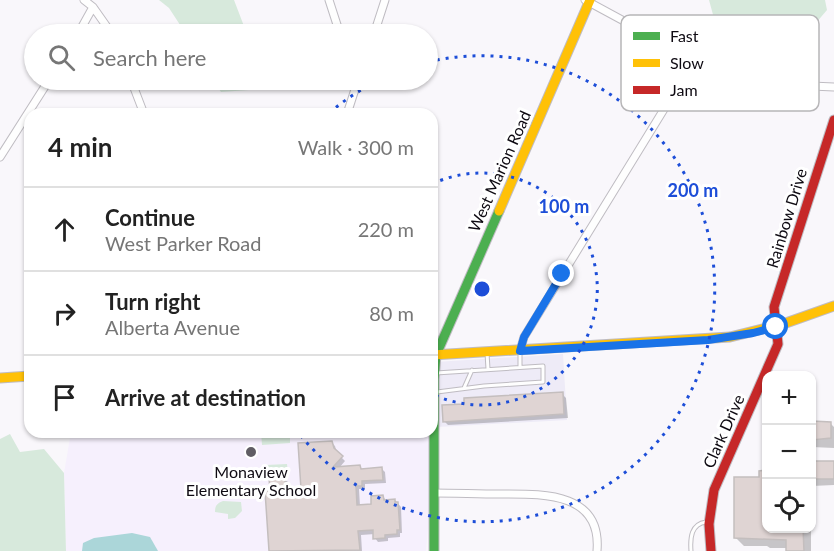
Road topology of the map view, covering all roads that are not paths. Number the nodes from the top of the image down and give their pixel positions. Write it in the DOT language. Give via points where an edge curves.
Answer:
graph roads {
  1 [pos="84,0"];
  2 [pos="329,0"];
  3 [pos="385,0"];
  4 [pos="588,1"];
  5 [pos="93,7"];
  6 [pos="621,19"];
  7 [pos="84,24"];
  8 [pos="105,24"];
  9 [pos="337,24"];
  10 [pos="377,24"];
  11 [pos="819,86"];
  12 [pos="834,87"];
  13 [pos="44,90"];
  14 [pos="135,90"];
  15 [pos="354,90"];
  16 [pos="32,108"];
  17 [pos="142,108"];
  18 [pos="349,108"];
  19 [pos="663,111"];
  20 [pos="24,120"];
  21 [pos="834,120"];
  22 [pos="0,157"];
  23 [pos="834,306"];
  24 [pos="776,327"];
  25 [pos="438,346"];
  26 [pos="520,351"];
  27 [pos="487,352"];
  28 [pos="438,355"];
  29 [pos="520,367"];
  30 [pos="488,369"];
  31 [pos="472,370"];
  32 [pos="438,373"];
  33 [pos="24,376"];
  34 [pos="0,378"];
  35 [pos="464,388"];
  36 [pos="438,392"];
  37 [pos="434,438"];
  38 [pos="434,493"];
  39 [pos="708,521"];
  40 [pos="434,551"];
  41 [pos="597,551"];
  42 [pos="691,551"];
  43 [pos="711,551"];
  1 -- 5 [label="street"];
  2 -- 9 [label="street"];
  3 -- 10 [label="street"];
  4 -- 6 [label="street"];
  4 -- 25 [label="street, West Marion Road"];
  5 -- 7 [label="street"];
  5 -- 8 [label="street"];
  11 -- 12 [label="street"];
  13 -- 16 [label="street"];
  14 -- 17 [label="street"];
  15 -- 18 [label="street"];
  19 -- 26 [label="street" via="529,327"];
  20 -- 22 [label="street"];
  21 -- 24 [label="street, Rainbow Drive" via="774,307"];
  23 -- 24 [label="street"];
  24 -- 26 [label="street" via="708,340"];
  24 -- 39 [label="street, Clark Drive" via="778,344 717,482"];
  26 -- 27 [label="street"];
  26 -- 29 [label="lane"];
  27 -- 28 [label="street"];
  27 -- 30 [label="lane"];
  29 -- 30 [label="lane"];
  29 -- 35 [label="lane" via="543,366 543,382"];
  30 -- 31 [label="lane"];
  31 -- 32 [label="lane"];
  31 -- 35 [label="lane"];
  33 -- 34 [label="street"];
  35 -- 36 [label="lane"];
  37 -- 38 [label="street, West Marion Road"];
  38 -- 40 [label="street, West Marion Road"];
  38 -- 41 [label="street" via="563,498 576,504 589,518 596,531"];
  39 -- 42 [label="lane" via="694,528"];
  39 -- 43 [label="street, Clark Drive"];
}
